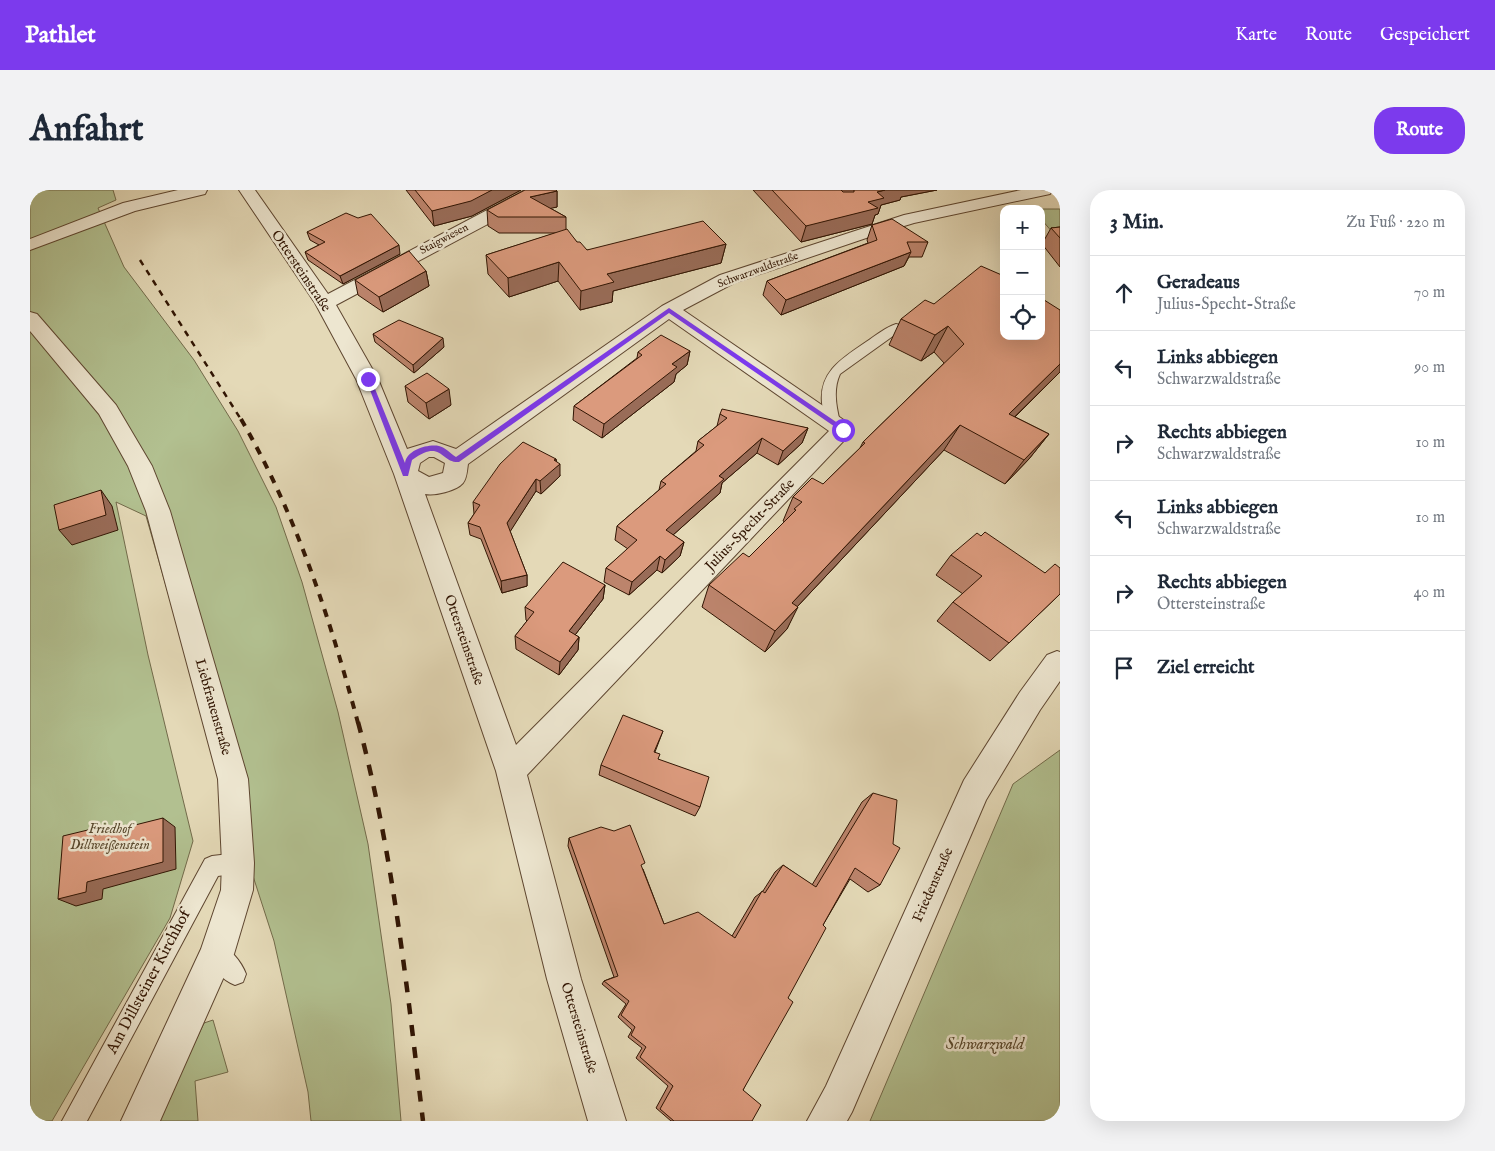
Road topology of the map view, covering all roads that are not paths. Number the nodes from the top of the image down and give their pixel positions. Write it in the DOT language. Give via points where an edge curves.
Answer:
graph roads {
  1 [pos="123,190"];
  2 [pos="200,190"];
  3 [pos="247,190"];
  4 [pos="538,190"];
  5 [pos="1044,190"];
  6 [pos="129,207"];
  7 [pos="30,246"];
  8 [pos="324,303"];
  9 [pos="669,310"];
  10 [pos="30,318"];
  11 [pos="896,328"];
  12 [pos="833,422"];
  13 [pos="456,460"];
  14 [pos="406,474"];
  15 [pos="1059,662"];
  16 [pos="511,772"];
  17 [pos="238,863"];
  18 [pos="74,1121"];
  19 [pos="140,1121"];
  20 [pos="607,1121"];
  21 [pos="826,1121"];
  1 -- 6 [label="street"];
  2 -- 6 [label="street"];
  3 -- 8 [label="street, Ottersteinstraße"];
  4 -- 8 [label="street, Staigwiesen"];
  5 -- 9 [label="street, Schwarzwaldstraße" via="872,230 727,279"];
  6 -- 7 [label="street"];
  8 -- 14 [label="street, Ottersteinstraße" via="368,379"];
  9 -- 12 [label="street"];
  9 -- 13 [label="street, Schwarzwaldstraße"];
  10 -- 17 [label="street, Liebfrauenstraße" via="108,410 140,466 158,511 233,778"];
  11 -- 12 [label="lane" via="835,371 829,388"];
  12 -- 16 [label="street, Julius-Specht-Straße" via="843,430"];
  13 -- 14 [label="street" via="439,449 420,451 409,459"];
  13 -- 14 [label="street" via="454,478 436,486 422,486"];
  14 -- 16 [label="street, Ottersteinstraße"];
  15 -- 21 [label="street, Friedenstraße" via="1030,701 975,790 839,1099"];
  16 -- 20 [label="street, Ottersteinstraße" via="564,979"];
  17 -- 18 [label="lane, Am Dillsteiner Kirchhof" via="212,866"];
  17 -- 19 [label="street, Liebfrauenstraße" via="226,964"];
}
